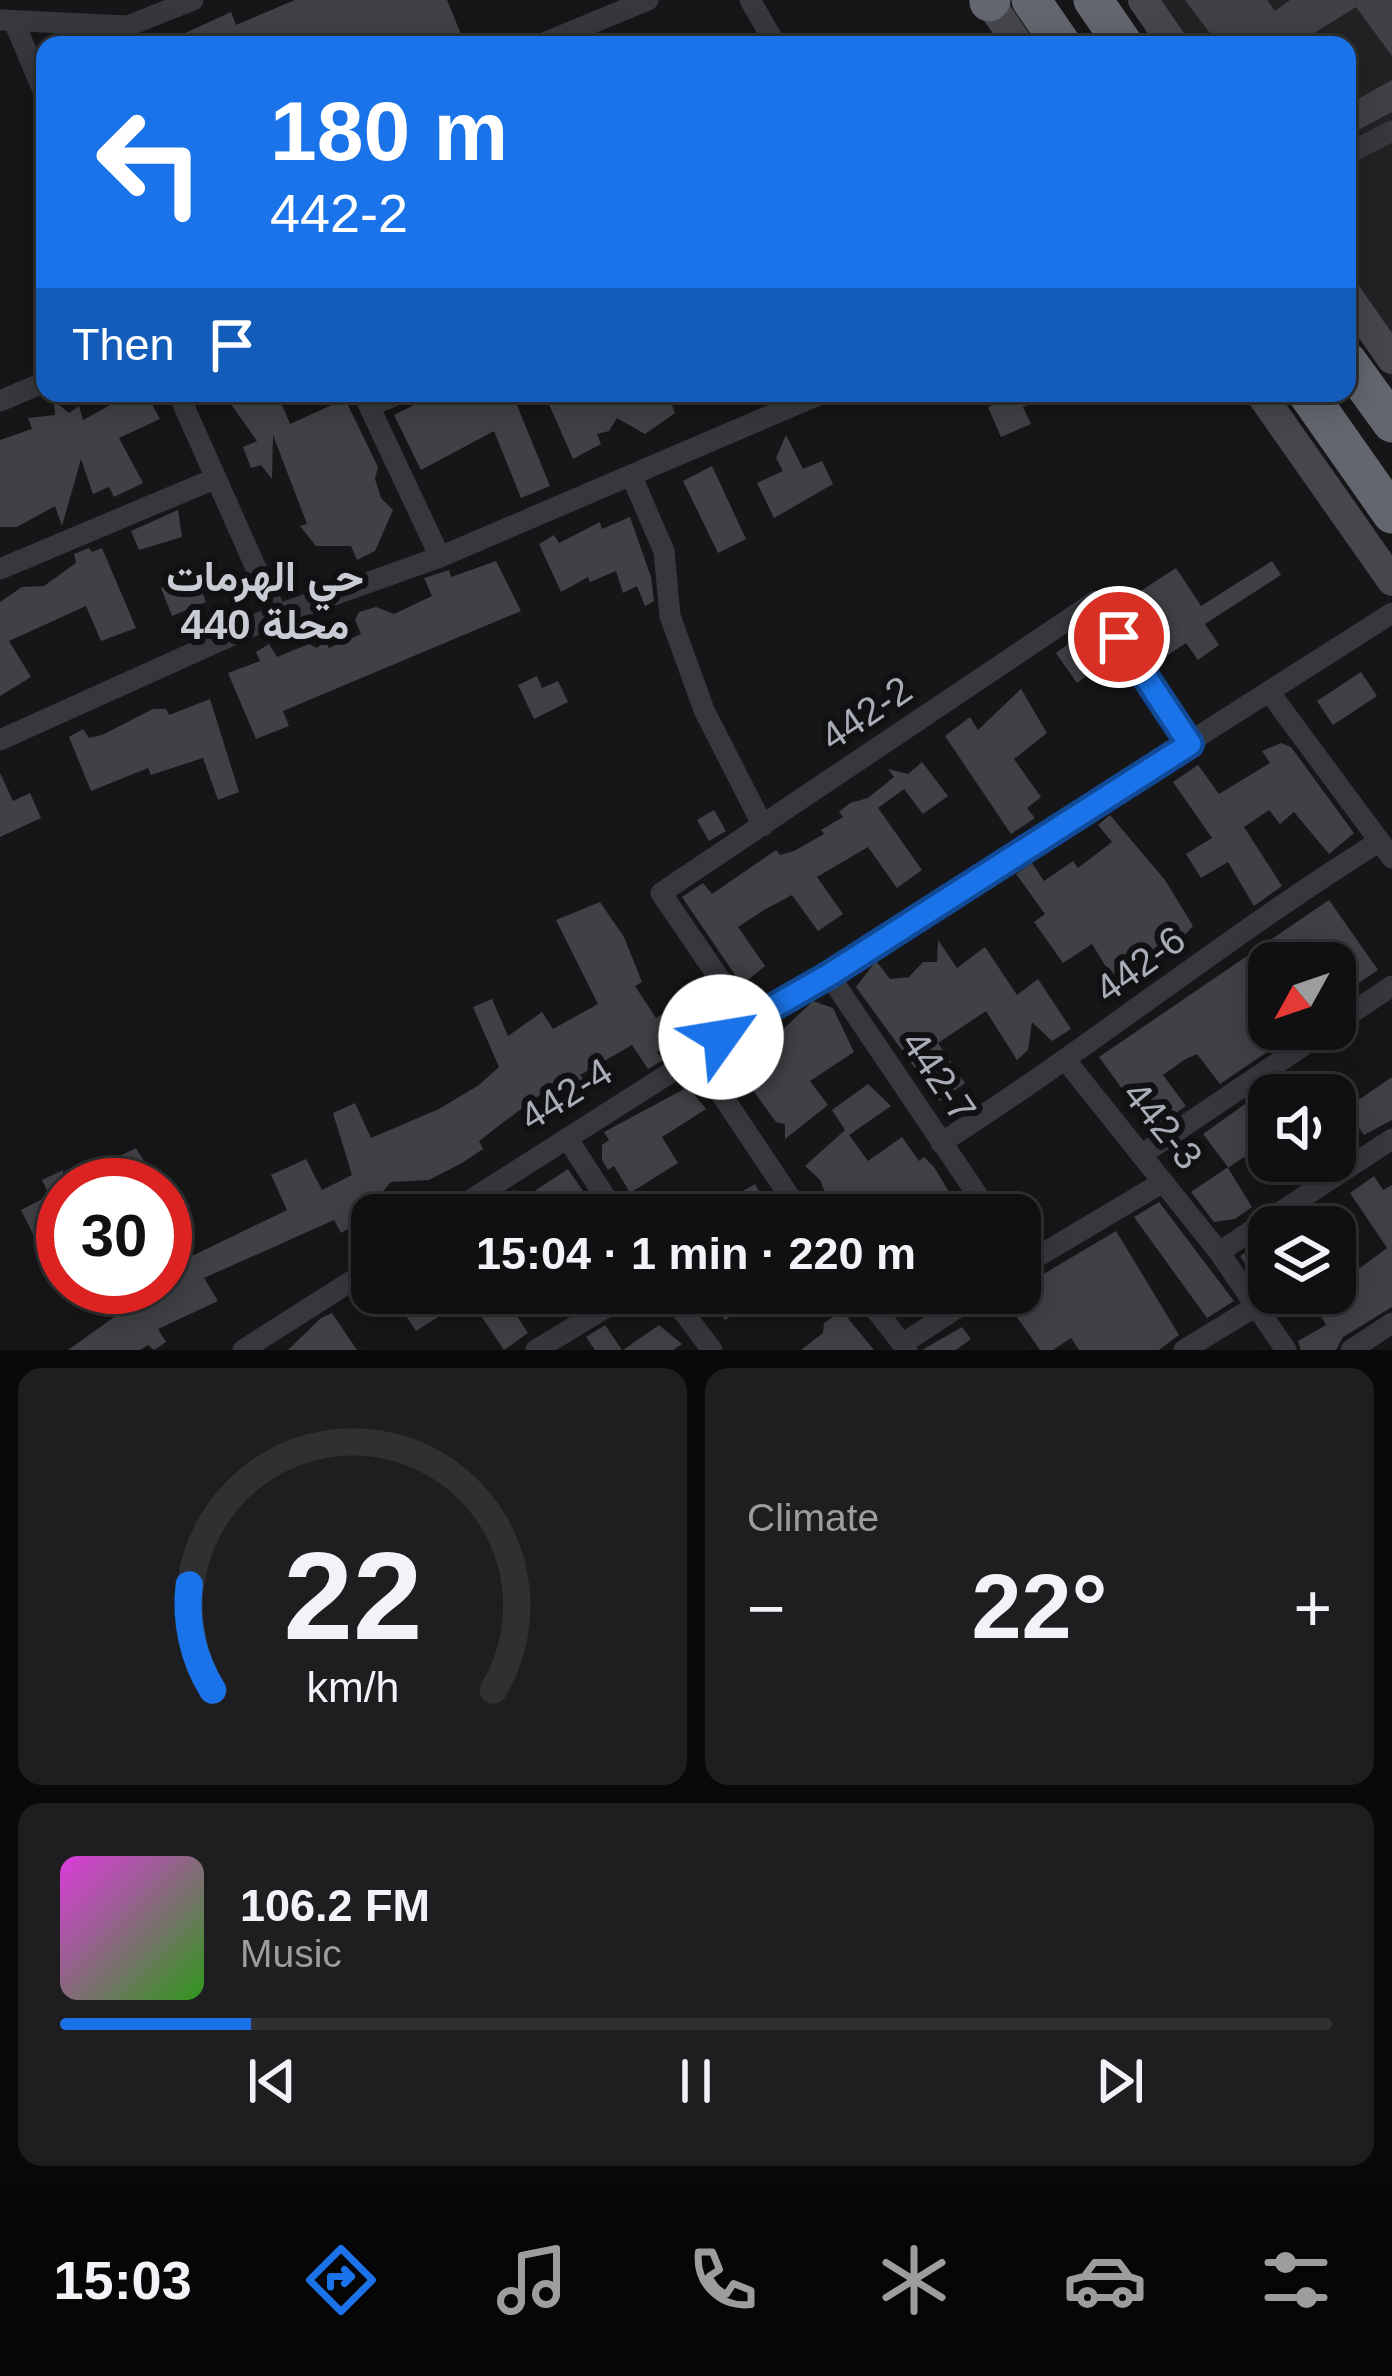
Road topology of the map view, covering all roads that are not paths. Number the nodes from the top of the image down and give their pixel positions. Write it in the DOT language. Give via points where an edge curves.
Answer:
graph roads {
  1 [pos="194,0"];
  2 [pos="648,0"];
  3 [pos="750,0"];
  4 [pos="989,0"];
  5 [pos="1031,0"];
  6 [pos="1093,0"];
  7 [pos="1143,0"];
  8 [pos="600,9"];
  9 [pos="141,10"];
  10 [pos="7,21"];
  11 [pos="554,36"];
  12 [pos="771,36"];
  13 [pos="1013,36"];
  14 [pos="1057,36"];
  15 [pos="1118,36"];
  16 [pos="1168,36"];
  17 [pos="36,77"];
  18 [pos="1392,131"];
  19 [pos="1356,149"];
  20 [pos="1356,308"];
  21 [pos="1392,359"];
  22 [pos="1356,373"];
  23 [pos="36,386"];
  24 [pos="0,401"];
  25 [pos="182,402"];
  26 [pos="367,402"];
  27 [pos="802,402"];
  28 [pos="1266,402"];
  29 [pos="1313,402"];
  30 [pos="1392,423"];
  31 [pos="631,475"];
  32 [pos="214,479"];
  33 [pos="1392,514"];
  34 [pos="440,557"];
  35 [pos="0,569"];
  36 [pos="1392,581"];
  37 [pos="1392,613"];
  38 [pos="277,615"];
  39 [pos="1270,693"];
  40 [pos="0,740"];
  41 [pos="1190,744"];
  42 [pos="763,826"];
  43 [pos="1386,849"];
  44 [pos="829,975"];
  45 [pos="1392,986"];
  46 [pos="1356,1011"];
  47 [pos="747,1019"];
  48 [pos="1298,1050"];
  49 [pos="695,1055"];
  50 [pos="1067,1062"];
  51 [pos="567,1138"];
  52 [pos="1392,1139"];
  53 [pos="940,1144"];
  54 [pos="1142,1155"];
  55 [pos="1163,1182"];
  56 [pos="480,1194"];
  57 [pos="603,1194"];
  58 [pos="788,1194"];
  59 [pos="976,1194"];
  60 [pos="1041,1251"];
  61 [pos="1219,1252"];
  62 [pos="351,1281"];
  63 [pos="1248,1294"];
  64 [pos="1248,1311"];
  65 [pos="595,1314"];
  66 [pos="685,1314"];
  67 [pos="879,1314"];
  68 [pos="951,1314"];
  69 [pos="1261,1314"];
  70 [pos="1392,1323"];
  71 [pos="905,1347"];
  72 [pos="243,1350"];
  73 [pos="536,1350"];
  74 [pos="712,1350"];
  75 [pos="1184,1350"];
  76 [pos="1286,1350"];
  77 [pos="1351,1350"];
  1 -- 9 [label="street"];
  2 -- 8 [label="street"];
  3 -- 12 [label="street"];
  4 -- 13 [label="main road"];
  5 -- 14 [label="highway"];
  6 -- 15 [label="highway"];
  7 -- 16 [label="main road"];
  8 -- 11 [label="street"];
  9 -- 10 [label="street" via="128,26"];
  10 -- 17 [label="street"];
  18 -- 19 [label="street"];
  20 -- 21 [label="main road"];
  22 -- 30 [label="highway"];
  23 -- 24 [label="street"];
  25 -- 32 [label="street"];
  26 -- 34 [label="street"];
  27 -- 31 [label="street"];
  28 -- 36 [label="main road"];
  29 -- 33 [label="highway"];
  31 -- 34 [label="street"];
  31 -- 42 [label="street" via="664,551 670,616 704,710"];
  32 -- 35 [label="street"];
  32 -- 38 [label="street"];
  34 -- 38 [label="street"];
  37 -- 39 [label="street, 442-4"];
  38 -- 40 [label="street"];
  39 -- 41 [label="street, 442-4"];
  39 -- 43 [label="street"];
  41 -- 42 [label="street, 442-2" via="1096,601"];
  41 -- 44 [label="street, 442-4"];
  42 -- 47 [label="street, 442-2" via="661,893"];
  43 -- 50 [label="street, 442-6" via="1299,892"];
  44 -- 47 [label="street, 442-4"];
  44 -- 53 [label="street, 442-7"];
  45 -- 46 [label="street"];
  47 -- 49 [label="street, 442-4"];
  48 -- 54 [label="street"];
  49 -- 51 [label="street, 442-4"];
  49 -- 58 [label="street"];
  50 -- 53 [label="street, 442-6"];
  50 -- 54 [label="street, 442-3"];
  51 -- 56 [label="street, 442-4"];
  51 -- 57 [label="street"];
  52 -- 61 [label="street"];
  53 -- 59 [label="street, 442-7"];
  54 -- 55 [label="street, 442-3"];
  55 -- 60 [label="street"];
  55 -- 61 [label="street, 442-3"];
  61 -- 63 [label="street, 442-3"];
  62 -- 72 [label="street"];
  64 -- 75 [label="street"];
  65 -- 73 [label="street"];
  66 -- 74 [label="street"];
  67 -- 71 [label="street"];
  68 -- 71 [label="street"];
  69 -- 76 [label="street, 442-3"];
  70 -- 77 [label="street"];
}
